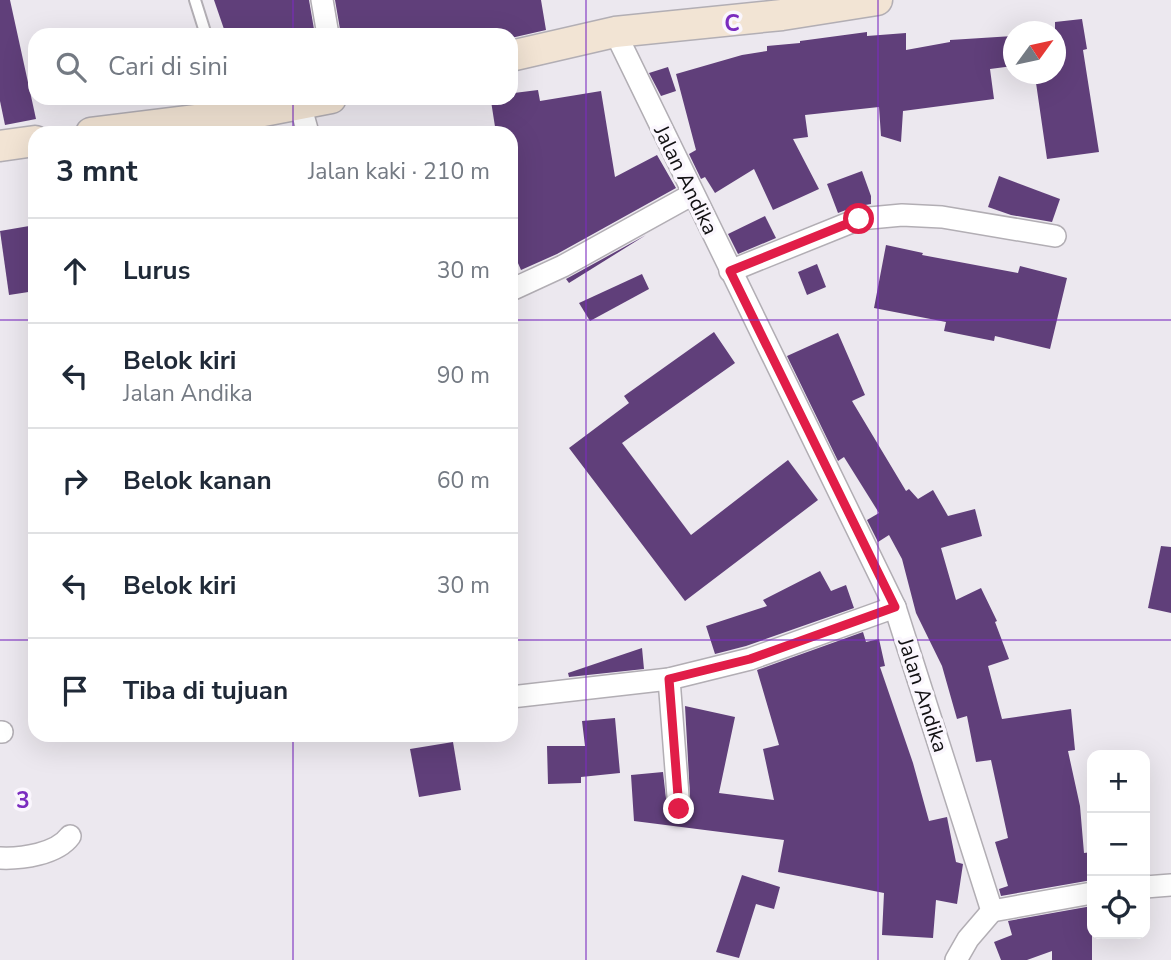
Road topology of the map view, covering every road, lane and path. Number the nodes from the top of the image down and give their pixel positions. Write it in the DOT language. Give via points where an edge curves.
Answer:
graph roads {
  1 [pos="195,0"];
  2 [pos="322,0"];
  3 [pos="877,0"];
  4 [pos="204,28"];
  5 [pos="327,28"];
  6 [pos="615,32"];
  7 [pos="518,54"];
  8 [pos="291,105"];
  9 [pos="300,105"];
  10 [pos="136,126"];
  11 [pos="306,126"];
  12 [pos="28,142"];
  13 [pos="0,146"];
  14 [pos="693,194"];
  15 [pos="1055,236"];
  16 [pos="730,271"];
  17 [pos="518,287"];
  18 [pos="895,607"];
  19 [pos="669,679"];
  20 [pos="518,696"];
  21 [pos="679,809"];
  22 [pos="70,836"];
  23 [pos="0,858"];
  24 [pos="1171,884"];
  25 [pos="1150,886"];
  26 [pos="1087,894"];
  27 [pos="992,911"];
  28 [pos="956,960"];
  1 -- 4 [label="lane"];
  2 -- 5 [label="street"];
  3 -- 6 [label="main road"];
  6 -- 7 [label="main road"];
  6 -- 14 [label="street, Jalan Andika"];
  8 -- 10 [label="main road"];
  9 -- 11 [label="street"];
  12 -- 13 [label="main road"];
  14 -- 16 [label="street, Jalan Andika"];
  14 -- 17 [label="street"];
  15 -- 16 [label="street" via="942,217 859,219"];
  16 -- 18 [label="street, Jalan Andika"];
  18 -- 19 [label="street" via="750,659"];
  18 -- 27 [label="street, Jalan Andika"];
  19 -- 20 [label="street"];
  19 -- 21 [label="street"];
  22 -- 23 [label="street" via="65,844 33,856"];
  24 -- 25 [label="street"];
  26 -- 27 [label="street"];
  27 -- 28 [label="street"];
}
